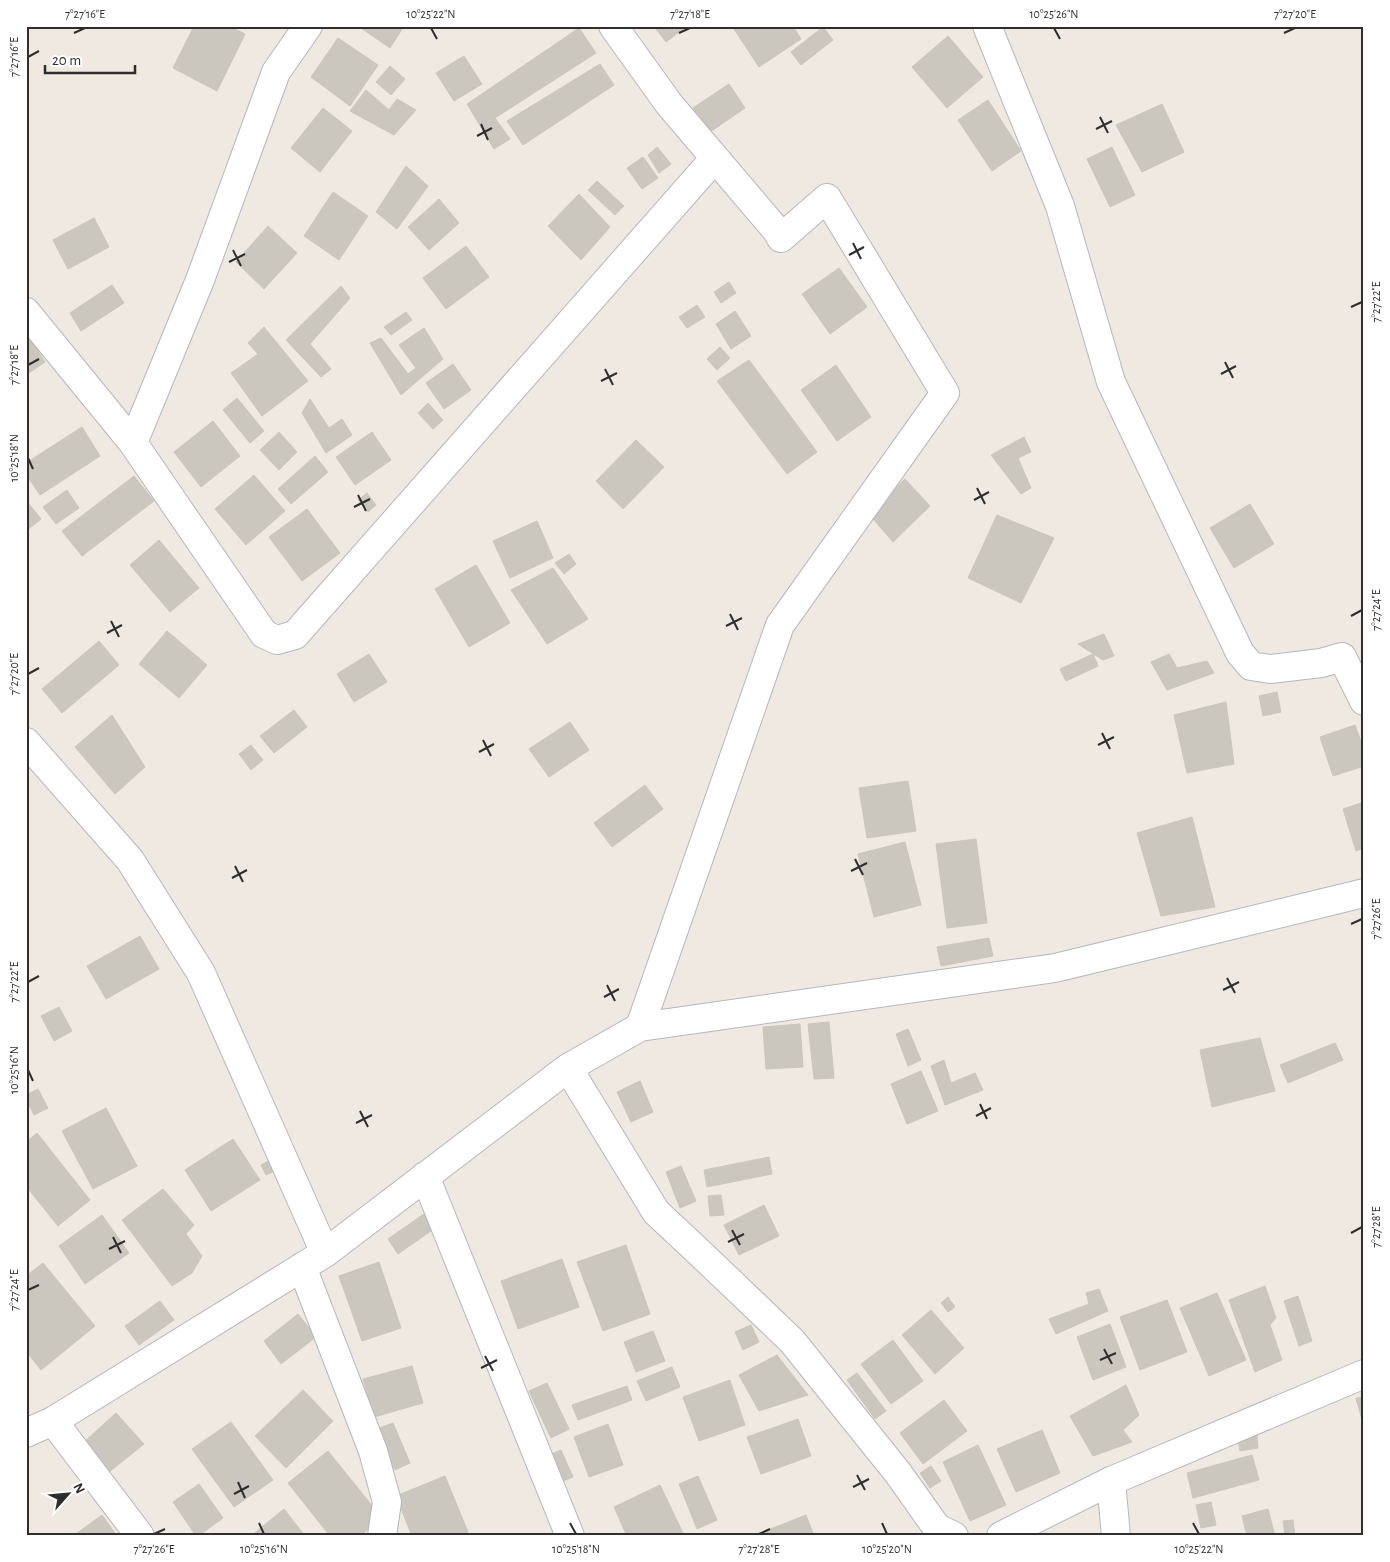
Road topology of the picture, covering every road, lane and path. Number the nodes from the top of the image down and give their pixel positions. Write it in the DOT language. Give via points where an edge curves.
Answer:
graph roads {
  1 [pos="308,26"];
  2 [pos="613,26"];
  3 [pos="987,26"];
  4 [pos="715,158"];
  5 [pos="26,312"];
  6 [pos="133,443"];
  7 [pos="1364,701"];
  8 [pos="26,742"];
  9 [pos="1364,893"];
  10 [pos="640,1027"];
  11 [pos="568,1068"];
  12 [pos="425,1176"];
  13 [pos="325,1253"];
  14 [pos="302,1267"];
  15 [pos="1364,1374"];
  16 [pos="53,1421"];
  17 [pos="26,1433"];
  18 [pos="1111,1481"];
  19 [pos="140,1536"];
  20 [pos="382,1536"];
  21 [pos="570,1536"];
  22 [pos="954,1536"];
  23 [pos="1001,1536"];
  24 [pos="1116,1536"];
  1 -- 6 [label="street" via="276,72 200,280"];
  2 -- 4 [label="street" via="669,104"];
  3 -- 7 [label="street" via="1060,206 1111,382 1240,653 1251,666 1270,670 1342,657"];
  4 -- 6 [label="street" via="295,635 276,640 264,634"];
  4 -- 10 [label="street" via="781,238 827,198 945,393 780,625"];
  5 -- 6 [label="street"];
  8 -- 13 [label="street" via="130,860 201,973"];
  9 -- 10 [label="street" via="1055,968"];
  10 -- 11 [label="street"];
  11 -- 12 [label="street"];
  11 -- 22 [label="street" via="656,1212 792,1341 898,1473 937,1528"];
  12 -- 13 [label="street"];
  12 -- 21 [label="street"];
  13 -- 14 [label="street"];
  14 -- 16 [label="street"];
  14 -- 20 [label="street" via="373,1451 387,1502"];
  15 -- 18 [label="street"];
  16 -- 17 [label="street"];
  16 -- 19 [label="street"];
  18 -- 23 [label="street"];
  18 -- 24 [label="street"];
}
